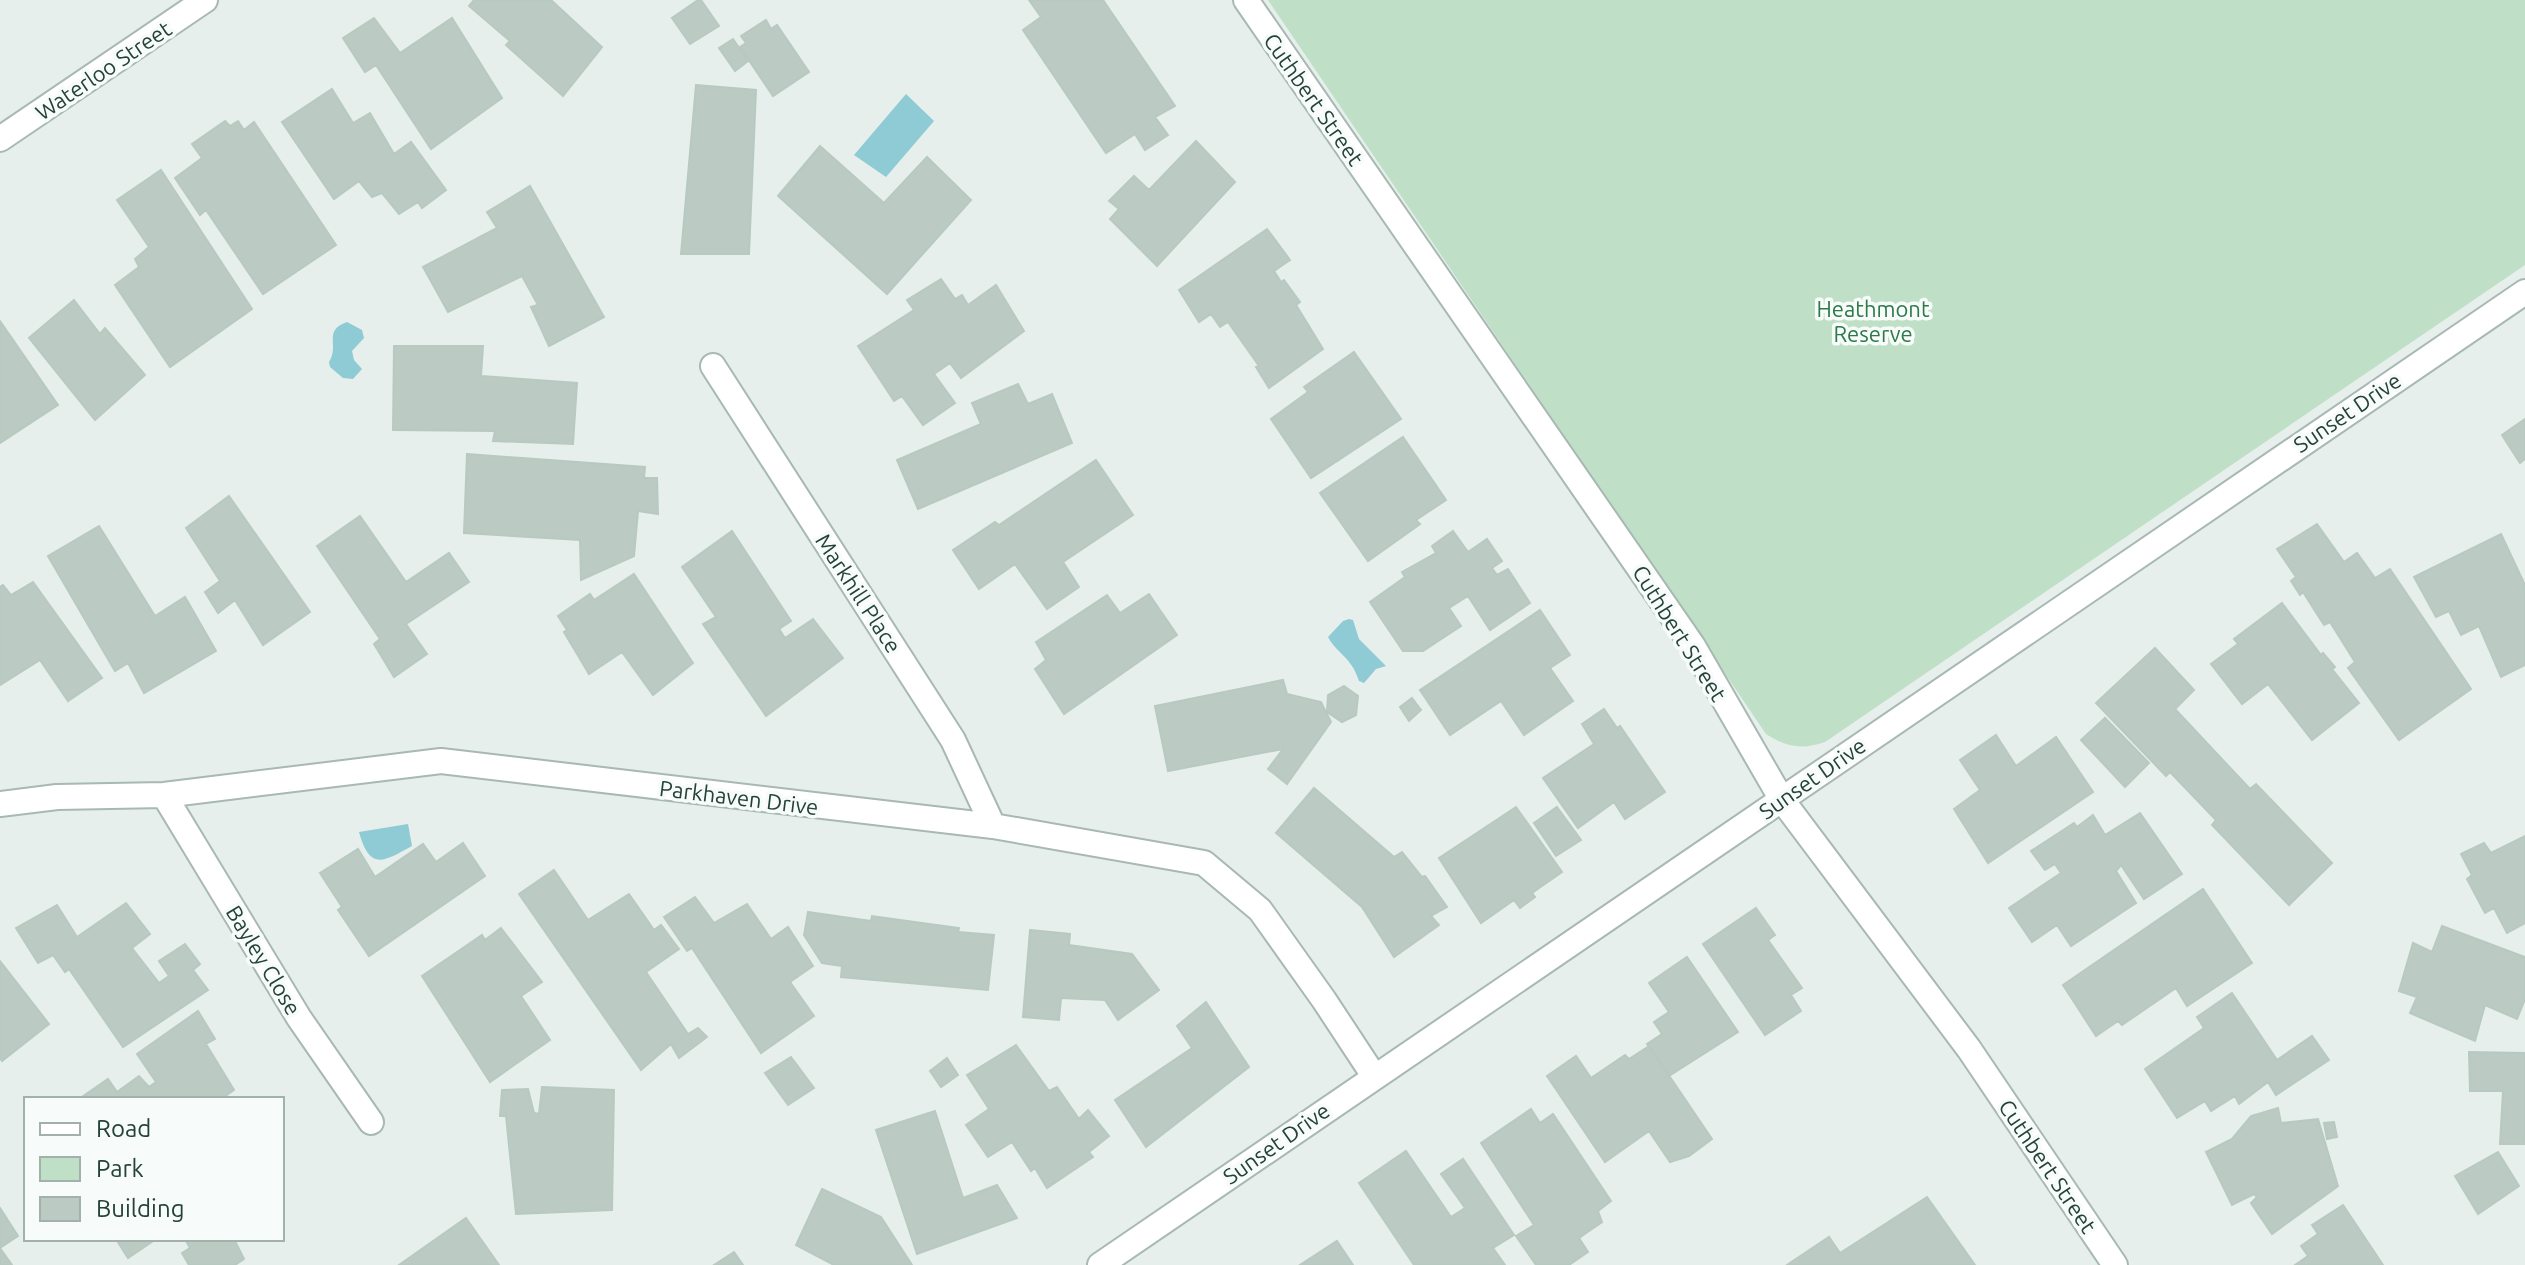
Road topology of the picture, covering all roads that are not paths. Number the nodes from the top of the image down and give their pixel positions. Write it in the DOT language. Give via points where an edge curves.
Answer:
graph roads {
  1 [pos="205,0"];
  2 [pos="1246,0"];
  3 [pos="0,139"];
  4 [pos="2525,292"];
  5 [pos="713,366"];
  6 [pos="164,795"];
  7 [pos="1782,800"];
  8 [pos="0,804"];
  9 [pos="993,826"];
  10 [pos="1374,1076"];
  11 [pos="371,1122"];
  12 [pos="1100,1265"];
  13 [pos="2115,1265"];
  1 -- 3 [label="street, Waterloo Street"];
  2 -- 7 [label="street, Cuthbert Street" via="1693,646"];
  4 -- 7 [label="street, Sunset Drive"];
  5 -- 9 [label="street, Markhill Place" via="953,740"];
  6 -- 8 [label="street, Parkhaven Drive"];
  6 -- 9 [label="street, Parkhaven Drive" via="441,761"];
  6 -- 11 [label="street, Bayley Close" via="299,1018"];
  7 -- 10 [label="street, Sunset Drive"];
  7 -- 13 [label="street, Cuthbert Street" via="1969,1049"];
  9 -- 10 [label="street, Parkhaven Drive" via="1204,863 1260,910"];
  10 -- 12 [label="street, Sunset Drive"];
}
